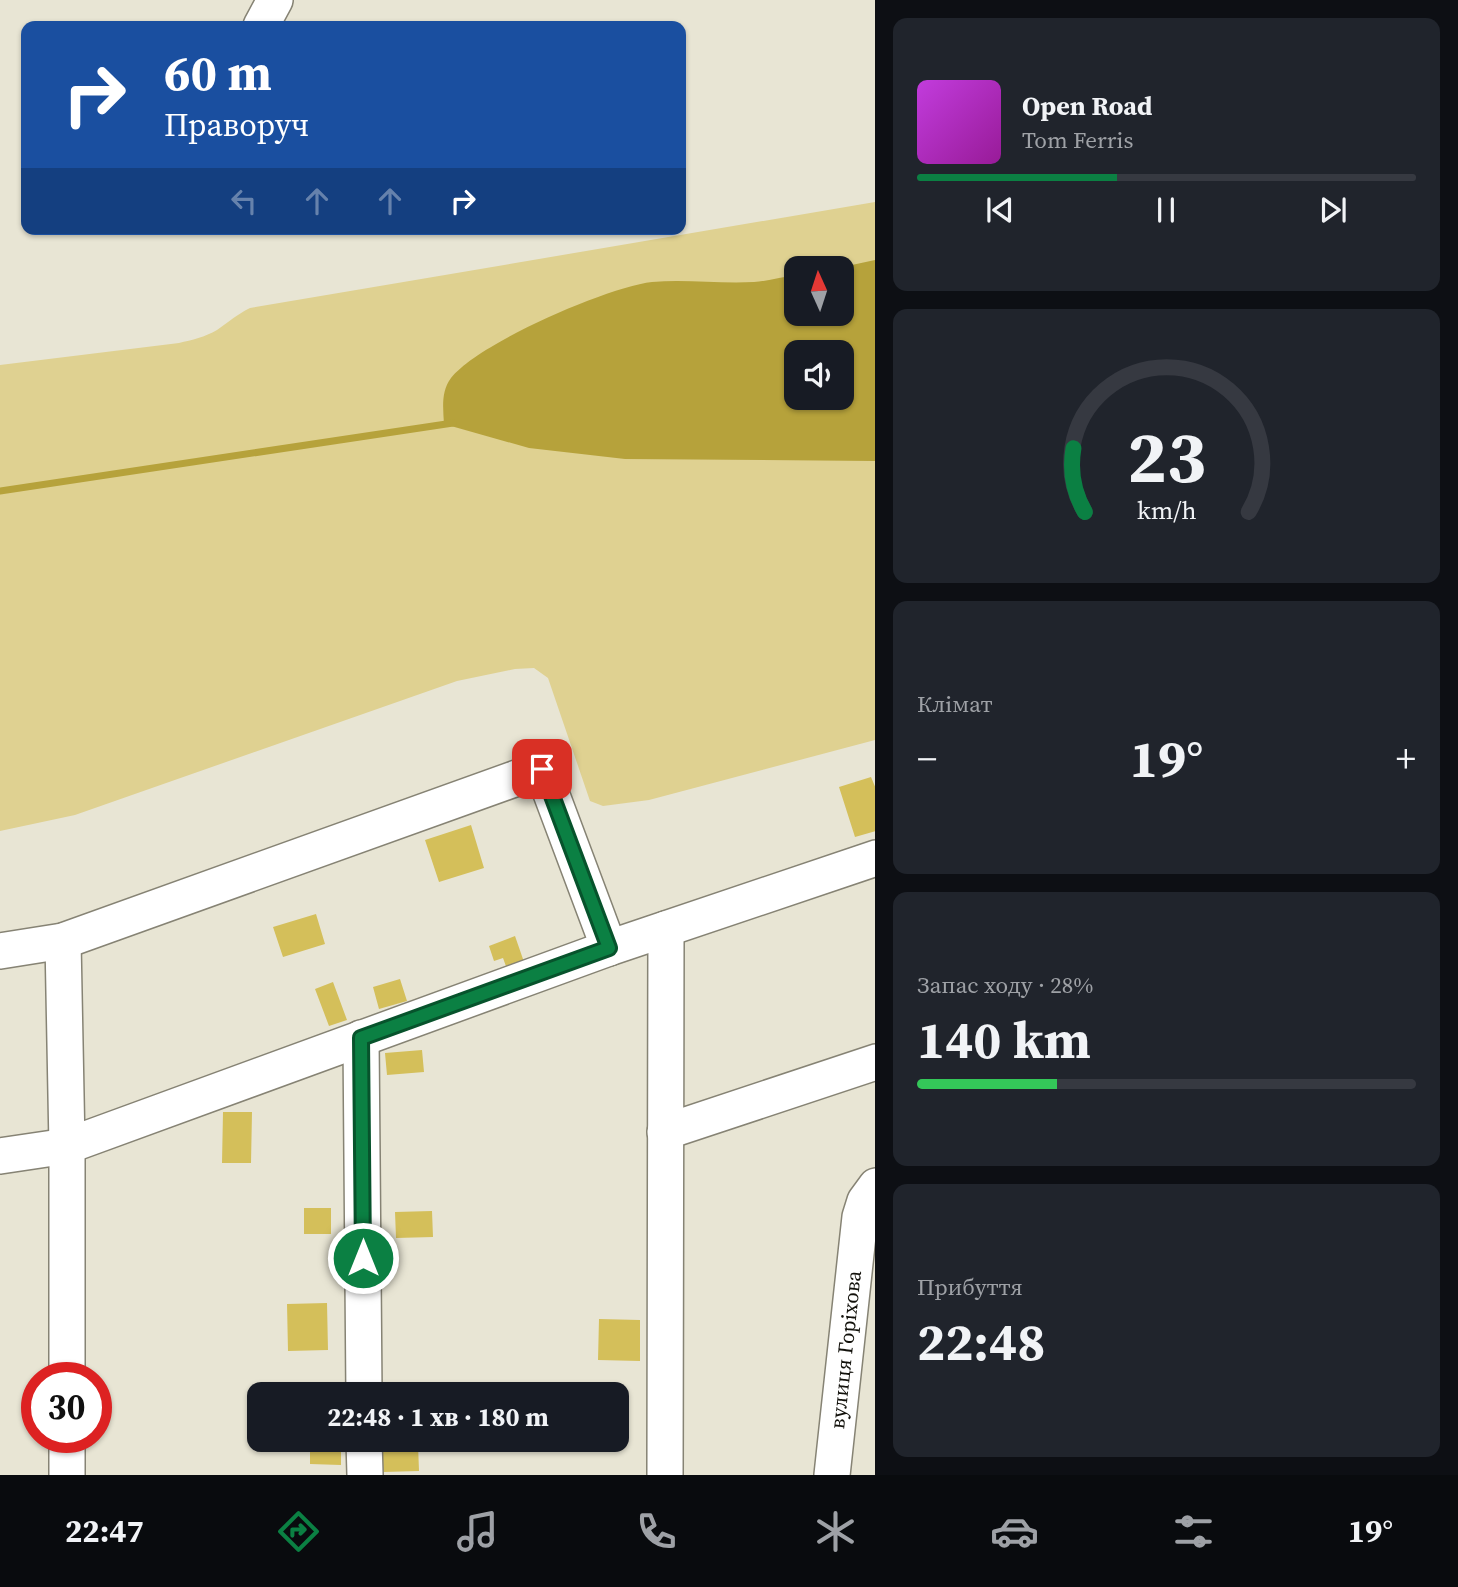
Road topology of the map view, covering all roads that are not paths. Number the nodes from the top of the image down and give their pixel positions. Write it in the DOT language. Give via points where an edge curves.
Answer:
graph roads {
  1 [pos="275,0"];
  2 [pos="264,21"];
  3 [pos="875,858"];
  4 [pos="666,929"];
  5 [pos="63,941"];
  6 [pos="609,948"];
  7 [pos="0,951"];
  8 [pos="361,1038"];
  9 [pos="875,1062"];
  10 [pos="665,1132"];
  11 [pos="67,1146"];
  12 [pos="0,1156"];
  13 [pos="875,1186"];
  14 [pos="67,1362"];
  15 [pos="364,1382"];
  16 [pos="365,1452"];
  17 [pos="67,1453"];
  18 [pos="67,1475"];
  19 [pos="365,1475"];
  20 [pos="665,1475"];
  21 [pos="832,1475"];
  1 -- 2 [label="street"];
  3 -- 4 [label="street"];
  4 -- 6 [label="street"];
  4 -- 10 [label="street"];
  5 -- 6 [label="street" via="542,769"];
  5 -- 7 [label="street"];
  5 -- 11 [label="street"];
  6 -- 8 [label="street"];
  8 -- 11 [label="street"];
  8 -- 15 [label="street"];
  9 -- 10 [label="street"];
  10 -- 20 [label="street"];
  11 -- 12 [label="street"];
  11 -- 14 [label="street"];
  13 -- 21 [label="street, вулиця Горіхова" via="860,1217"];
  16 -- 19 [label="street"];
  17 -- 18 [label="street"];
}
